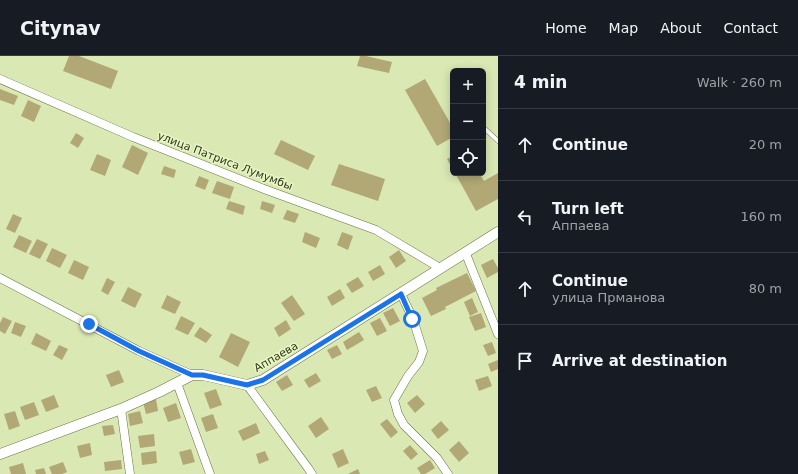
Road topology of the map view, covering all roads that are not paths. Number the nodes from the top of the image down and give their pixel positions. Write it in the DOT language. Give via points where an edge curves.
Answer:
graph roads {
  1 [pos="0,79"];
  2 [pos="486,130"];
  3 [pos="498,134"];
  4 [pos="493,137"];
  5 [pos="498,141"];
  6 [pos="498,232"];
  7 [pos="466,254"];
  8 [pos="440,268"];
  9 [pos="0,278"];
  10 [pos="401,294"];
  11 [pos="498,334"];
  12 [pos="192,375"];
  13 [pos="177,383"];
  14 [pos="247,385"];
  15 [pos="121,408"];
  16 [pos="0,454"];
  17 [pos="130,474"];
  18 [pos="210,474"];
  19 [pos="312,474"];
  20 [pos="448,474"];
  1 -- 8 [label="street, улица Патриса Лумумбы" via="133,137 376,230"];
  2 -- 4 [label="lane"];
  3 -- 4 [label="lane"];
  4 -- 5 [label="lane"];
  6 -- 7 [label="street, Аппаева"];
  7 -- 8 [label="street, Аппаева"];
  7 -- 11 [label="street"];
  8 -- 10 [label="street, Аппаева"];
  9 -- 12 [label="street" via="139,351"];
  10 -- 14 [label="street, Аппаева" via="263,380"];
  10 -- 20 [label="street" via="422,351 419,362 394,400 404,424 437,458"];
  12 -- 13 [label="street"];
  12 -- 14 [label="street, Аппаева"];
  13 -- 15 [label="street"];
  13 -- 18 [label="street"];
  14 -- 19 [label="street"];
  15 -- 16 [label="street"];
  15 -- 17 [label="street"];
}
